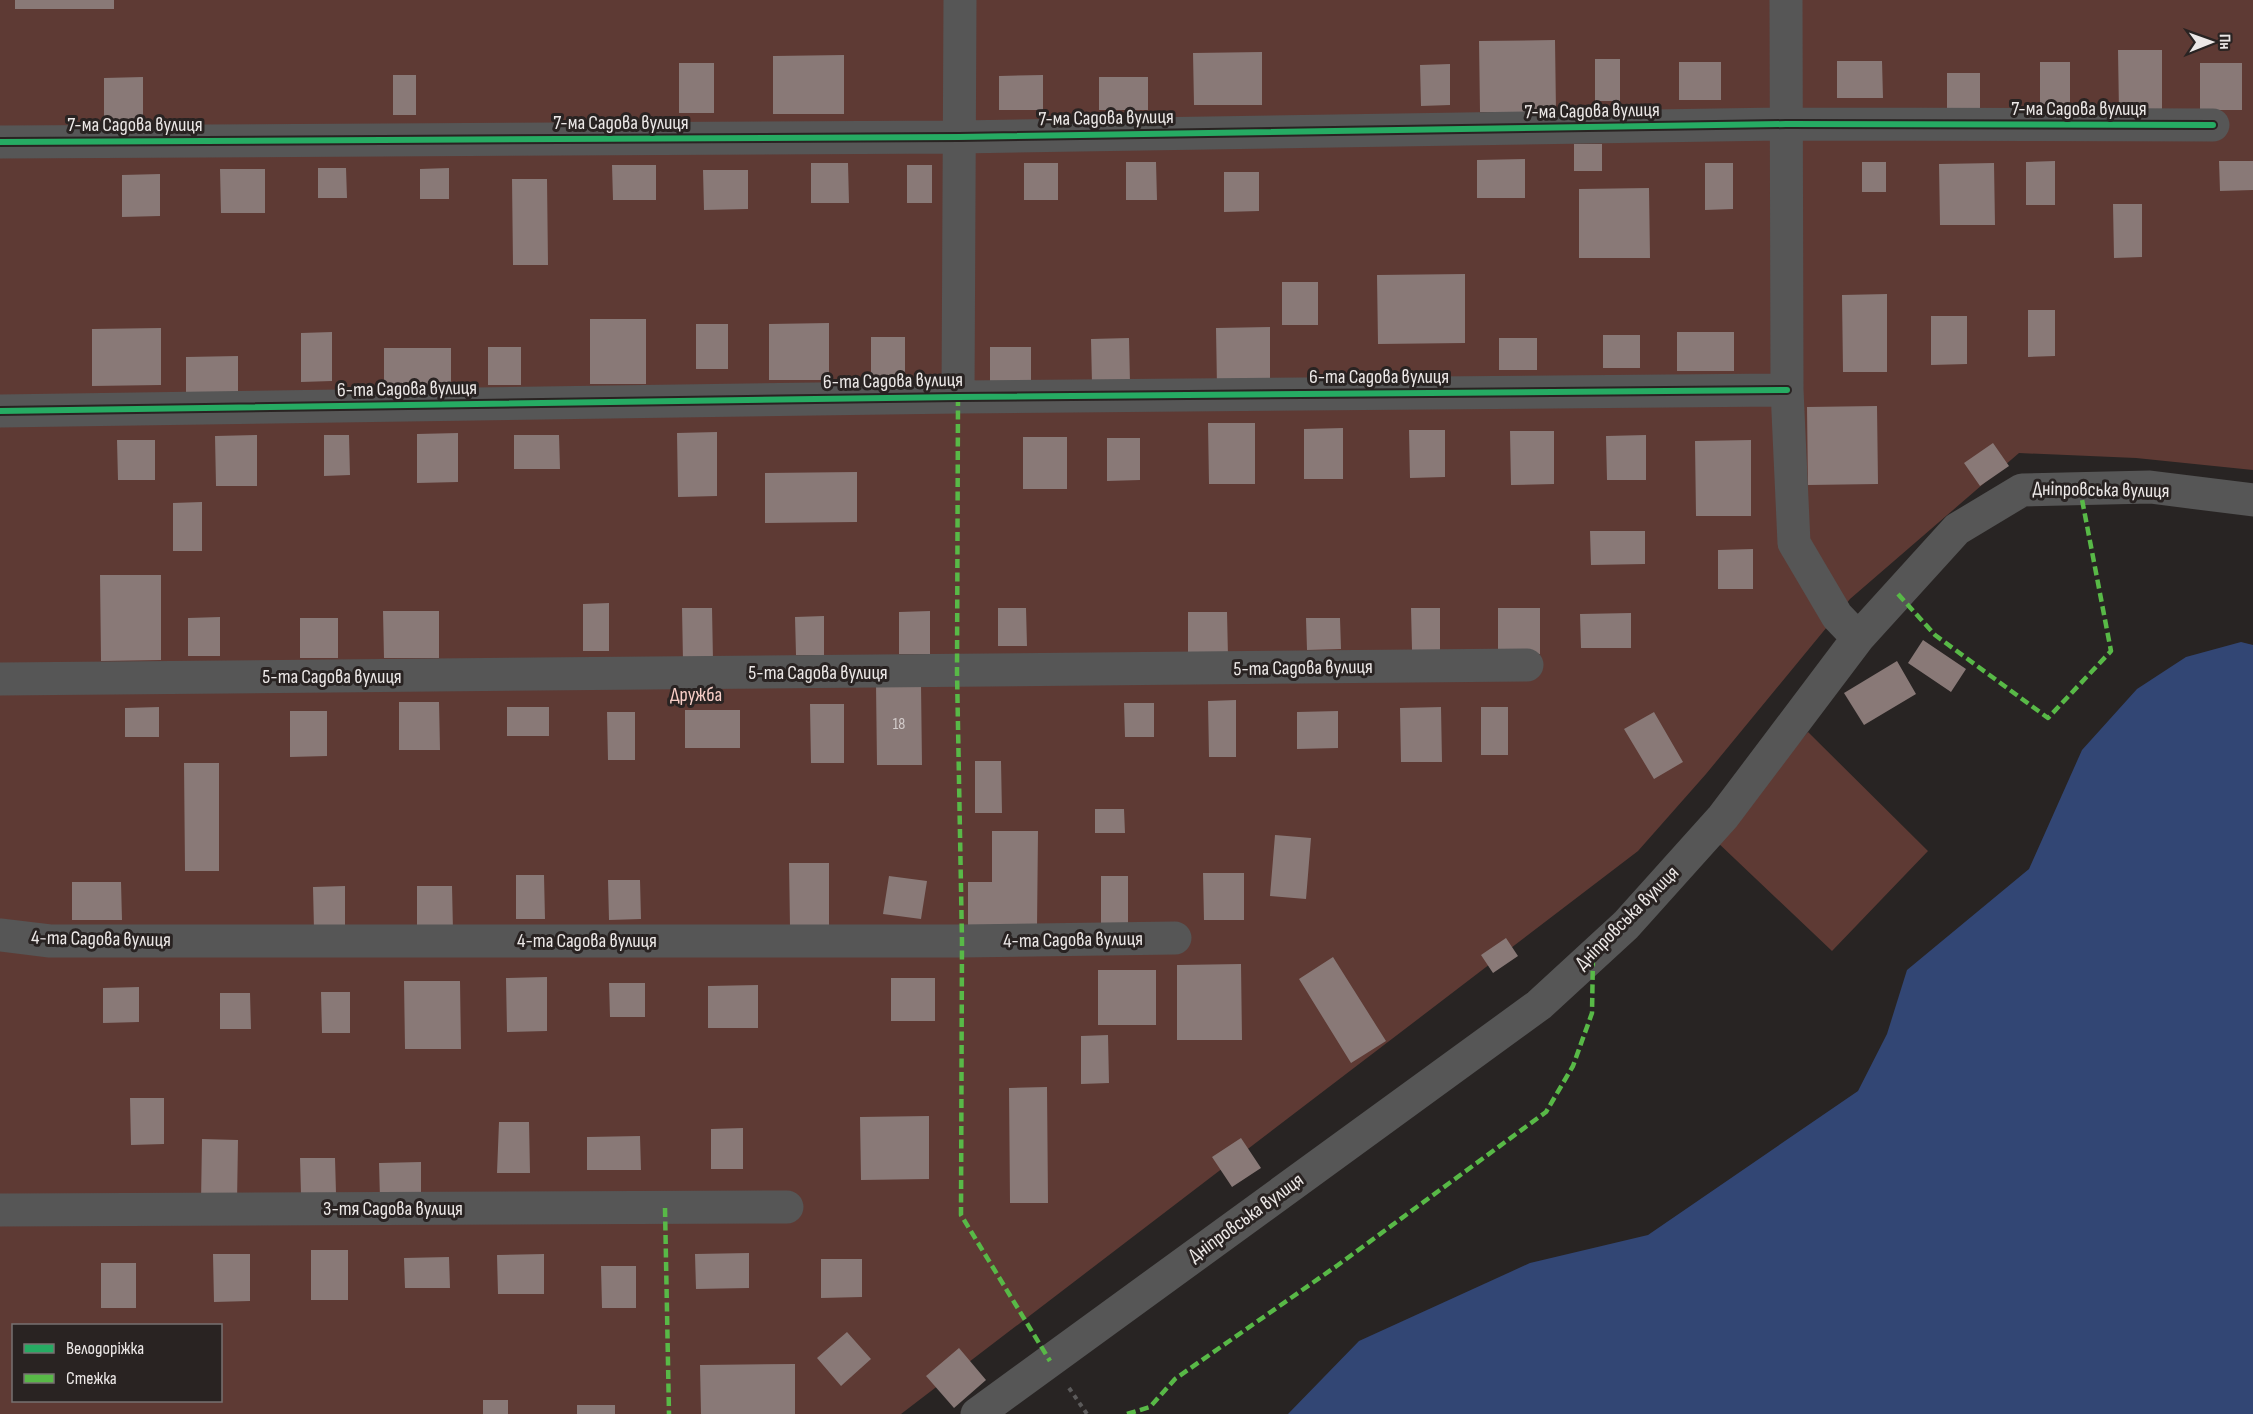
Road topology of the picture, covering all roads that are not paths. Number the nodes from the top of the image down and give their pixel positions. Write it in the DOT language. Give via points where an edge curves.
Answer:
graph roads {
  1 [pos="960,0"];
  2 [pos="1786,0"];
  3 [pos="1786,124"];
  4 [pos="2213,125"];
  5 [pos="958,137"];
  6 [pos="0,142"];
  7 [pos="1787,390"];
  8 [pos="958,397"];
  9 [pos="0,411"];
  10 [pos="2253,501"];
  11 [pos="1858,638"];
  12 [pos="1527,664"];
  13 [pos="0,680"];
  14 [pos="0,934"];
  15 [pos="1175,938"];
  16 [pos="787,1207"];
  17 [pos="0,1210"];
  18 [pos="977,1414"];
  1 -- 5 [label="street"];
  2 -- 3 [label="street"];
  3 -- 4 [label="street, 7-ма Садова вулиця"];
  3 -- 5 [label="street, 7-ма Садова вулиця"];
  3 -- 7 [label="street"];
  5 -- 6 [label="street, 7-ма Садова вулиця"];
  5 -- 8 [label="street"];
  7 -- 8 [label="street, 6-та Садова вулиця"];
  7 -- 11 [label="street" via="1794,543 1837,616"];
  8 -- 9 [label="street, 6-та Садова вулиця"];
  10 -- 11 [label="street, Дніпровська вулиця" via="2150,488 2022,490 1957,529"];
  11 -- 18 [label="street, Дніпровська вулиця" via="1723,817 1626,925 1539,1005"];
  12 -- 13 [label="street, 5-та Садова вулиця"];
  14 -- 15 [label="street, 4-та Садова вулиця" via="50,941"];
  16 -- 17 [label="street, 3-тя Садова вулиця"];
}
